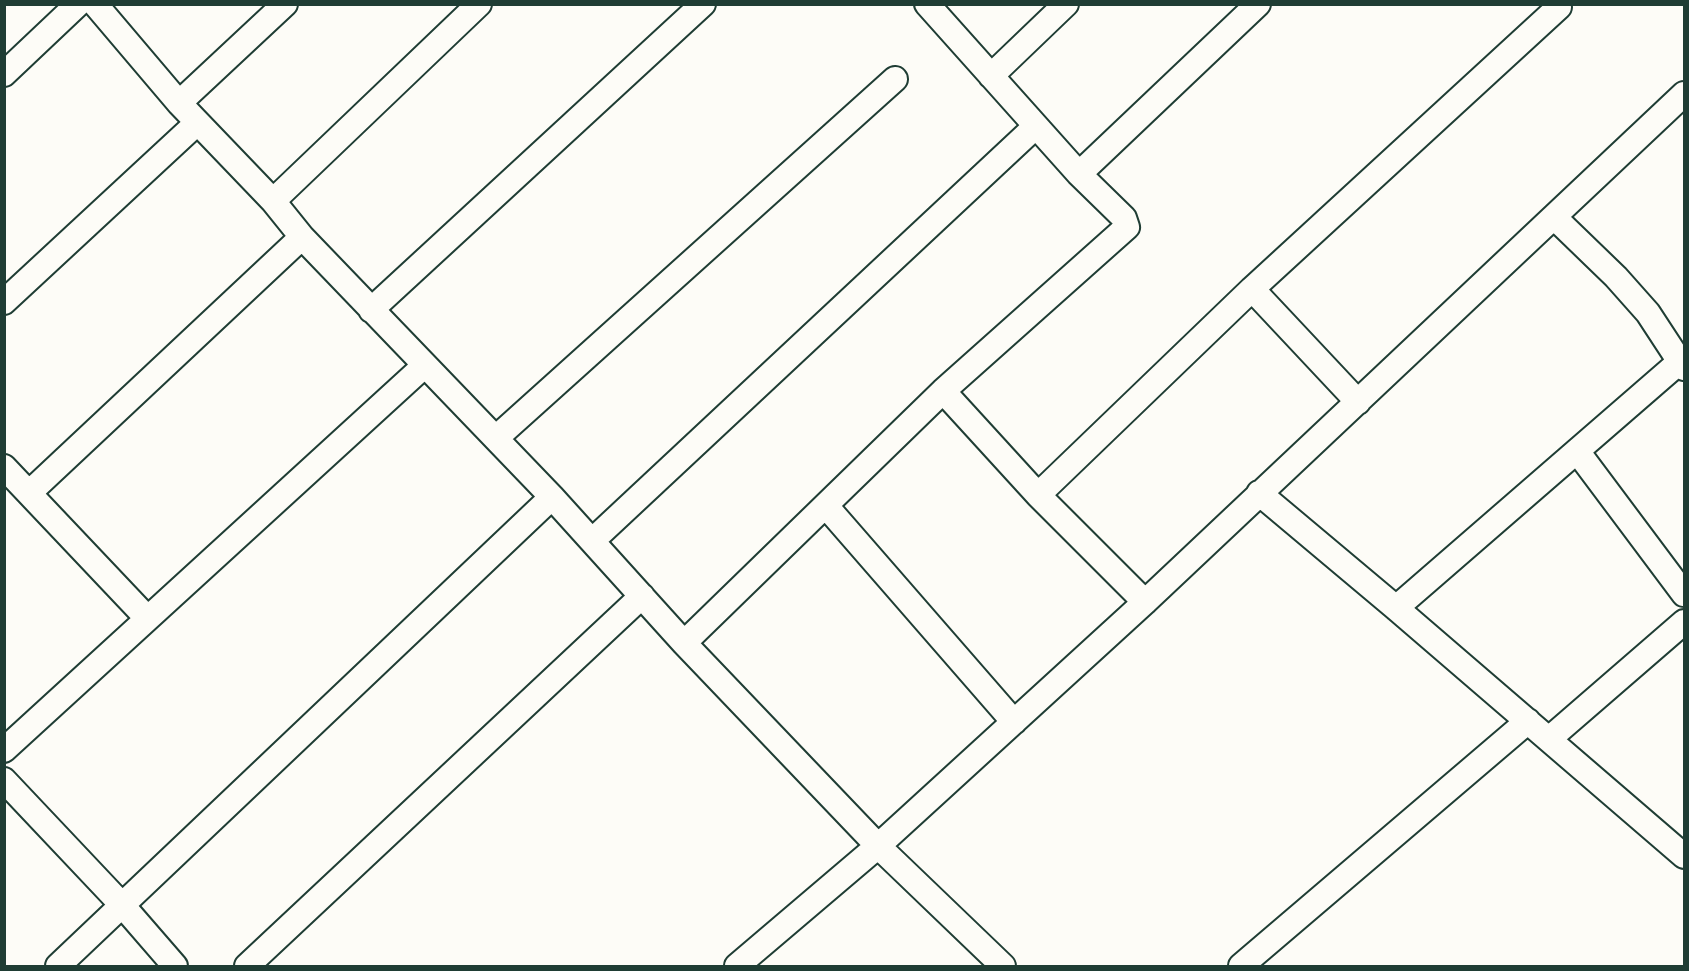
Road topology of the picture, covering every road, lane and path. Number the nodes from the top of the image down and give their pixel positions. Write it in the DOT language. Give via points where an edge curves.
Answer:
graph roads {
  1 [pos="78,4"];
  2 [pos="285,4"];
  3 [pos="479,4"];
  4 [pos="703,4"];
  5 [pos="927,4"];
  6 [pos="1066,4"];
  7 [pos="1258,4"];
  8 [pos="102,7"];
  9 [pos="1559,7"];
  10 [pos="4,74"];
  11 [pos="991,76"];
  12 [pos="895,79"];
  13 [pos="1684,94"];
  14 [pos="179,103"];
  15 [pos="197,123"];
  16 [pos="1036,126"];
  17 [pos="1078,174"];
  18 [pos="273,201"];
  19 [pos="1554,217"];
  20 [pos="302,237"];
  21 [pos="1252,289"];
  22 [pos="4,302"];
  23 [pos="371,310"];
  24 [pos="1683,363"];
  25 [pos="424,366"];
  26 [pos="944,392"];
  27 [pos="1358,402"];
  28 [pos="495,438"];
  29 [pos="1577,451"];
  30 [pos="4,467"];
  31 [pos="29,493"];
  32 [pos="1259,494"];
  33 [pos="1038,495"];
  34 [pos="552,497"];
  35 [pos="826,506"];
  36 [pos="593,540"];
  37 [pos="1684,594"];
  38 [pos="642,596"];
  39 [pos="1145,602"];
  40 [pos="1396,608"];
  41 [pos="147,618"];
  42 [pos="1684,622"];
  43 [pos="684,643"];
  44 [pos="1014,722"];
  45 [pos="1528,722"];
  46 [pos="1549,739"];
  47 [pos="4,750"];
  48 [pos="4,780"];
  49 [pos="878,846"];
  50 [pos="1684,856"];
  51 [pos="123,906"];
  52 [pos="58,966"];
  53 [pos="175,966"];
  54 [pos="248,966"];
  55 [pos="737,966"];
  56 [pos="1003,966"];
  57 [pos="1241,966"];
  1 -- 10 [label="street"];
  2 -- 14 [label="street"];
  3 -- 18 [label="street"];
  4 -- 23 [label="street"];
  5 -- 11 [label="street"];
  6 -- 11 [label="street"];
  7 -- 17 [label="street"];
  8 -- 14 [label="street"];
  9 -- 21 [label="street"];
  11 -- 16 [label="street"];
  12 -- 28 [label="street"];
  13 -- 19 [label="street"];
  14 -- 15 [label="street"];
  15 -- 18 [label="street"];
  15 -- 22 [label="street"];
  16 -- 17 [label="street"];
  16 -- 36 [label="street"];
  17 -- 26 [label="street" via="1124,218 1127,227"];
  18 -- 20 [label="street"];
  19 -- 24 [label="street" via="1648,313"];
  19 -- 27 [label="street"];
  20 -- 23 [label="street"];
  20 -- 31 [label="street"];
  21 -- 27 [label="street"];
  21 -- 33 [label="street"];
  23 -- 25 [label="street"];
  24 -- 29 [label="street"];
  25 -- 28 [label="street"];
  25 -- 41 [label="street"];
  26 -- 33 [label="street"];
  26 -- 35 [label="street"];
  27 -- 32 [label="street"];
  28 -- 34 [label="street"];
  29 -- 37 [label="street"];
  29 -- 40 [label="street"];
  30 -- 31 [label="street"];
  31 -- 41 [label="street"];
  32 -- 39 [label="street"];
  32 -- 40 [label="street"];
  33 -- 39 [label="street"];
  34 -- 36 [label="street"];
  34 -- 51 [label="street"];
  35 -- 43 [label="street"];
  35 -- 44 [label="street"];
  36 -- 38 [label="street"];
  38 -- 43 [label="street"];
  38 -- 54 [label="street"];
  39 -- 44 [label="street"];
  40 -- 45 [label="street"];
  41 -- 47 [label="street"];
  42 -- 46 [label="street"];
  43 -- 49 [label="street"];
  44 -- 49 [label="street"];
  45 -- 46 [label="street"];
  45 -- 57 [label="street"];
  46 -- 50 [label="street"];
  48 -- 51 [label="street"];
  49 -- 55 [label="street"];
  49 -- 56 [label="street"];
  51 -- 52 [label="street"];
  51 -- 53 [label="street"];
}
